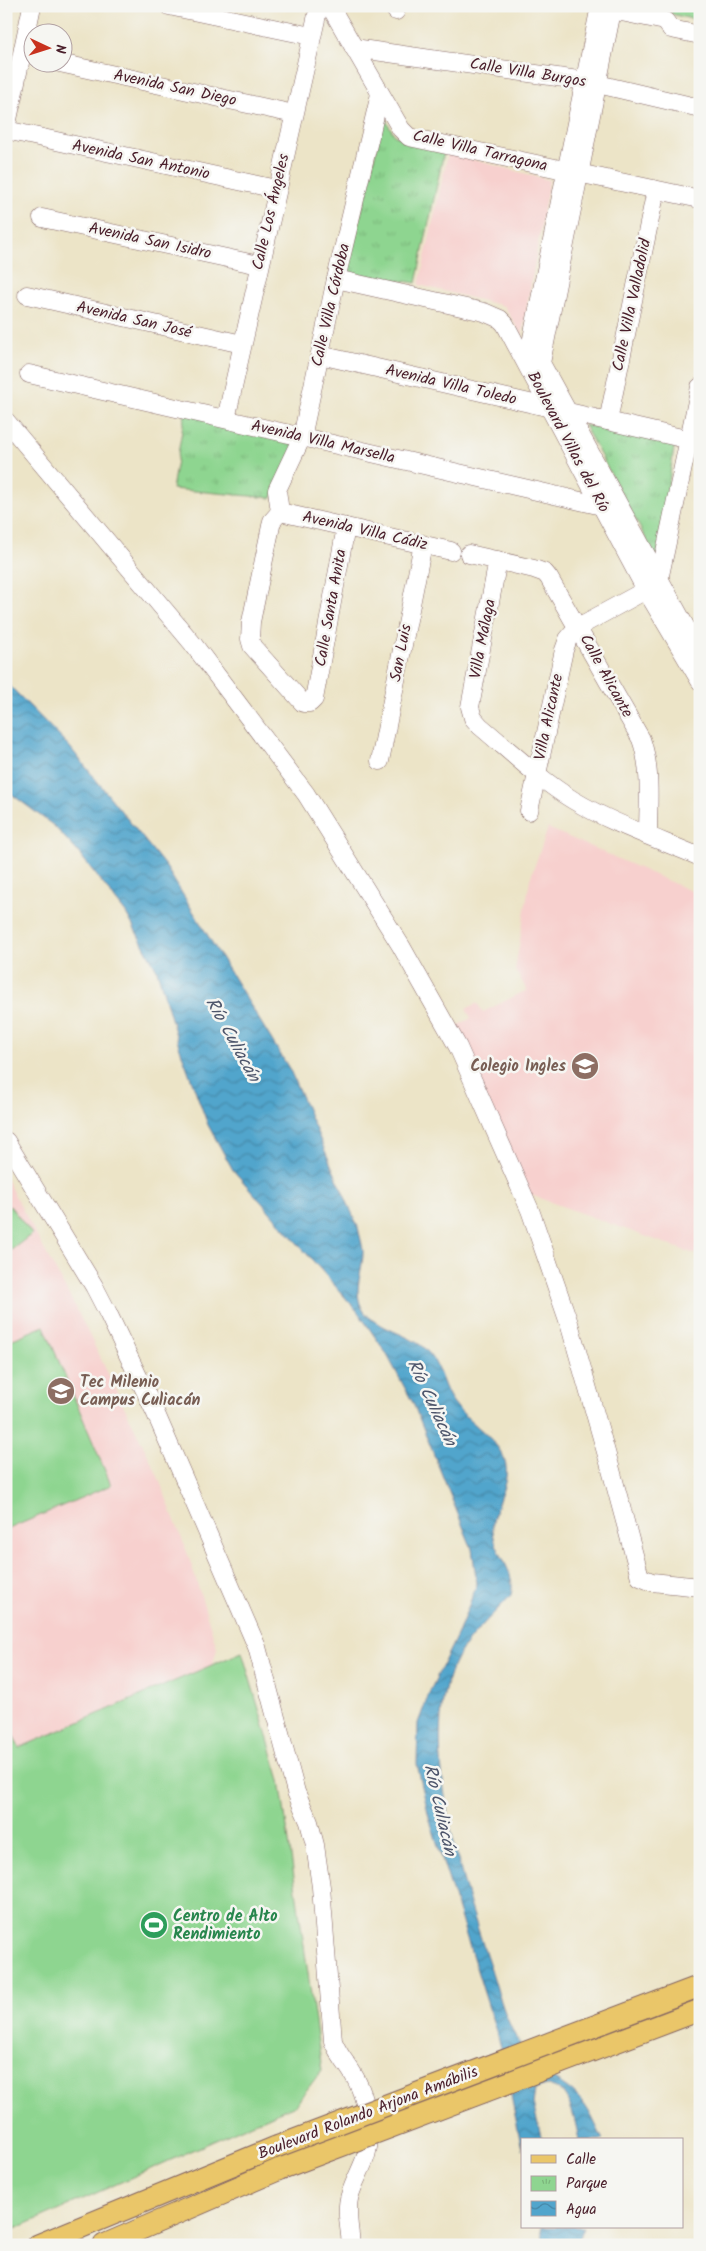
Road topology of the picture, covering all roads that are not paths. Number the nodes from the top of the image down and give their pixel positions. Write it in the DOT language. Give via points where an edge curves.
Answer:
graph roads {
  1 [pos="32,6"];
  2 [pos="169,6"];
  3 [pos="319,6"];
  4 [pos="330,6"];
  5 [pos="604,7"];
  6 [pos="700,35"];
  7 [pos="311,36"];
  8 [pos="354,48"];
  9 [pos="20,55"];
  10 [pos="72,66"];
  11 [pos="591,82"];
  12 [pos="380,94"];
  13 [pos="700,108"];
  14 [pos="294,114"];
  15 [pos="6,130"];
  16 [pos="573,172"];
  17 [pos="276,189"];
  18 [pos="656,190"];
  19 [pos="700,199"];
  20 [pos="42,218"];
  21 [pos="259,265"];
  22 [pos="336,279"];
  23 [pos="27,295"];
  24 [pos="242,344"];
  25 [pos="320,356"];
  26 [pos="526,363"];
  27 [pos="29,374"];
  28 [pos="700,387"];
  29 [pos="559,410"];
  30 [pos="226,419"];
  31 [pos="6,421"];
  32 [pos="608,421"];
  33 [pos="302,437"];
  34 [pos="694,441"];
  35 [pos="609,503"];
  36 [pos="280,512"];
  37 [pos="346,527"];
  38 [pos="423,544"];
  39 [pos="451,551"];
  40 [pos="469,554"];
  41 [pos="498,560"];
  42 [pos="652,585"];
  43 [pos="578,627"];
  44 [pos="700,653"];
  45 [pos="700,681"];
  46 [pos="380,761"];
  47 [pos="537,774"];
  48 [pos="529,811"];
  49 [pos="648,835"];
  50 [pos="700,857"];
  51 [pos="6,1141"];
  52 [pos="700,1587"];
  53 [pos="700,1986"];
  54 [pos="700,2010"];
  55 [pos="38,2245"];
  56 [pos="104,2245"];
  57 [pos="350,2245"];
  1 -- 9 [label="street"];
  2 -- 7 [label="street"];
  3 -- 7 [label="street, Calle Los Ángeles"];
  4 -- 8 [label="street, Calle Villa Tarragona"];
  5 -- 6 [label="street" via="664,21 672,29"];
  5 -- 11 [label="street, Boulevard Villas del Río"];
  7 -- 14 [label="street, Calle Los Ángeles"];
  8 -- 11 [label="street, Calle Villa Burgos"];
  8 -- 12 [label="street, Calle Villa Tarragona"];
  9 -- 15 [label="street"];
  10 -- 14 [label="street, Avenida San Diego"];
  11 -- 13 [label="street, Calle Villa Burgos"];
  11 -- 16 [label="street, Boulevard Villas del Río"];
  12 -- 16 [label="street, Calle Villa Tarragona" via="409,137"];
  12 -- 22 [label="street, Calle Villa Córdoba"];
  14 -- 17 [label="street, Calle Los Ángeles"];
  15 -- 17 [label="street, Avenida San Antonio"];
  16 -- 18 [label="street, Calle Villa Tarragona"];
  16 -- 26 [label="street, Boulevard Villas del Río"];
  16 -- 29 [label="street, Boulevard Villas del Río" via="541,363"];
  17 -- 21 [label="street, Calle Los Ángeles"];
  18 -- 19 [label="street, Calle Villa Tarragona"];
  18 -- 32 [label="street, Calle Villa Valladolid"];
  20 -- 21 [label="street, Avenida San Isidro"];
  21 -- 24 [label="street, Calle Los Ángeles"];
  22 -- 25 [label="street, Calle Villa Córdoba"];
  22 -- 26 [label="street" via="494,315 505,324"];
  23 -- 24 [label="street, Avenida San José"];
  24 -- 30 [label="street, Calle Los Ángeles"];
  25 -- 29 [label="street, Avenida Villa Toledo"];
  25 -- 33 [label="street, Calle Villa Córdoba"];
  26 -- 29 [label="street, Boulevard Villas del Río"];
  27 -- 30 [label="street, Avenida Villa Marsella"];
  28 -- 34 [label="street"];
  29 -- 32 [label="street, Avenida Villa Toledo"];
  29 -- 35 [label="street, Boulevard Villas del Río"];
  30 -- 33 [label="street, Avenida Villa Marsella"];
  31 -- 52 [label="street" via="192,644 300,786 401,946 458,1047 530,1210 572,1333 640,1577 652,1582"];
  32 -- 34 [label="street, Avenida Villa Toledo"];
  33 -- 35 [label="street, Avenida Villa Marsella"];
  33 -- 36 [label="street, Calle Villa Córdoba" via="277,490"];
  34 -- 42 [label="street"];
  35 -- 42 [label="street, Boulevard Villas del Río"];
  36 -- 37 [label="street, Avenida Villa Cádiz"];
  36 -- 37 [label="street, Calle Santa Anita" via="272,521 250,622 250,639 252,646 302,703 310,703 314,699"];
  37 -- 38 [label="street, Avenida Villa Cádiz"];
  38 -- 39 [label="street, Avenida Villa Cádiz"];
  38 -- 46 [label="street, San Luis"];
  40 -- 41 [label="street"];
  41 -- 43 [label="street, Calle Alicante" via="545,573"];
  41 -- 47 [label="street, Villa Málaga" via="470,706 473,718 480,726"];
  42 -- 43 [label="street"];
  42 -- 44 [label="street, Boulevard Villas del Río"];
  42 -- 45 [label="street, Boulevard Villas del Río"];
  43 -- 47 [label="street, Villa Alicante" via="564,650"];
  43 -- 49 [label="street, Calle Alicante" via="647,756"];
  47 -- 48 [label="street, Villa Alicante"];
  47 -- 49 [label="street" via="587,808"];
  49 -- 50 [label="street"];
  51 -- 57 [label="street" via="108,1313 156,1414 257,1646 296,1792 315,1845 333,2042 353,2074 368,2118 368,2152 348,2204"];
  53 -- 55 [label="main road, Boulevard Rolando Arjona Amábilis, bridge" via="276,2147"];
  54 -- 56 [label="main road, Boulevard Rolando Arjona Amábilis, bridge" via="280,2169"];
}
